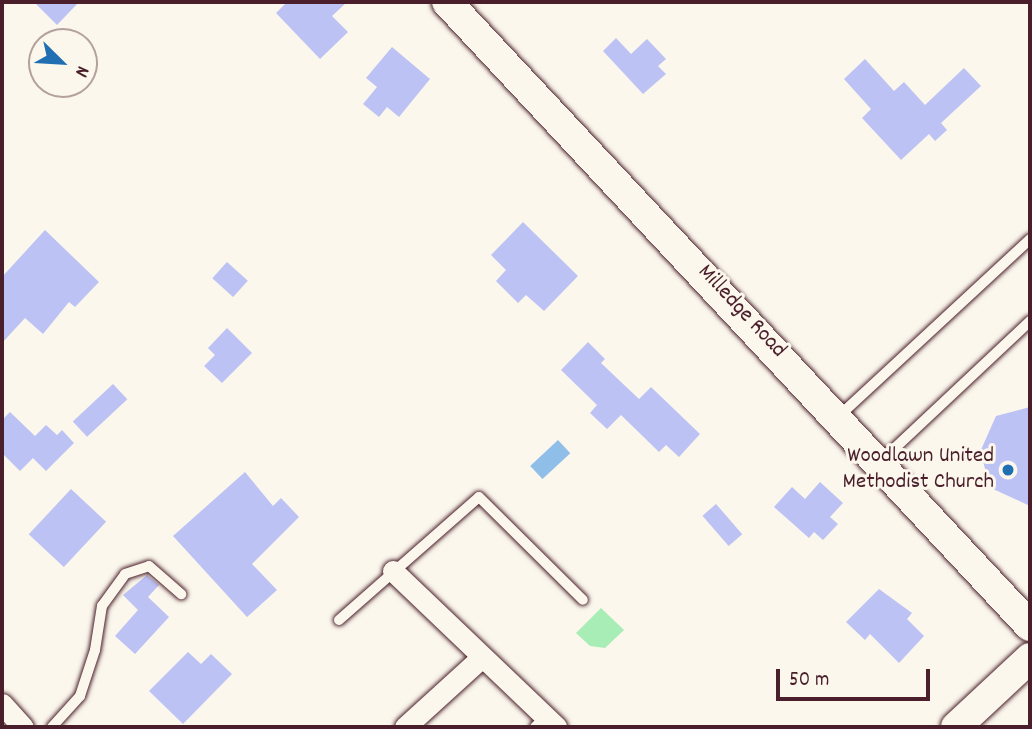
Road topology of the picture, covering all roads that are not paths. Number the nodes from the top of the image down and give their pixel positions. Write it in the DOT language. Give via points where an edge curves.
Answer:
graph roads {
  1 [pos="447,2"];
  2 [pos="1030,239"];
  3 [pos="1030,321"];
  4 [pos="838,417"];
  5 [pos="880,463"];
  6 [pos="393,571"];
  7 [pos="181,594"];
  8 [pos="583,600"];
  9 [pos="339,620"];
  10 [pos="1030,626"];
  11 [pos="482,657"];
  12 [pos="1030,658"];
  13 [pos="2,705"];
  14 [pos="545,724"];
  15 [pos="23,727"];
  16 [pos="52,727"];
  17 [pos="405,727"];
  18 [pos="956,727"];
  1 -- 4 [label="street, Milledge Road"];
  2 -- 4 [label="lane"];
  3 -- 5 [label="lane"];
  4 -- 5 [label="street, Milledge Road"];
  5 -- 10 [label="street, Milledge Road"];
  6 -- 8 [label="lane" via="479,497"];
  6 -- 9 [label="lane"];
  6 -- 11 [label="street"];
  7 -- 16 [label="lane" via="149,566 125,574 102,606 95,650 80,696"];
  11 -- 14 [label="street"];
  11 -- 17 [label="street"];
  12 -- 18 [label="street"];
  13 -- 15 [label="street"];
}
